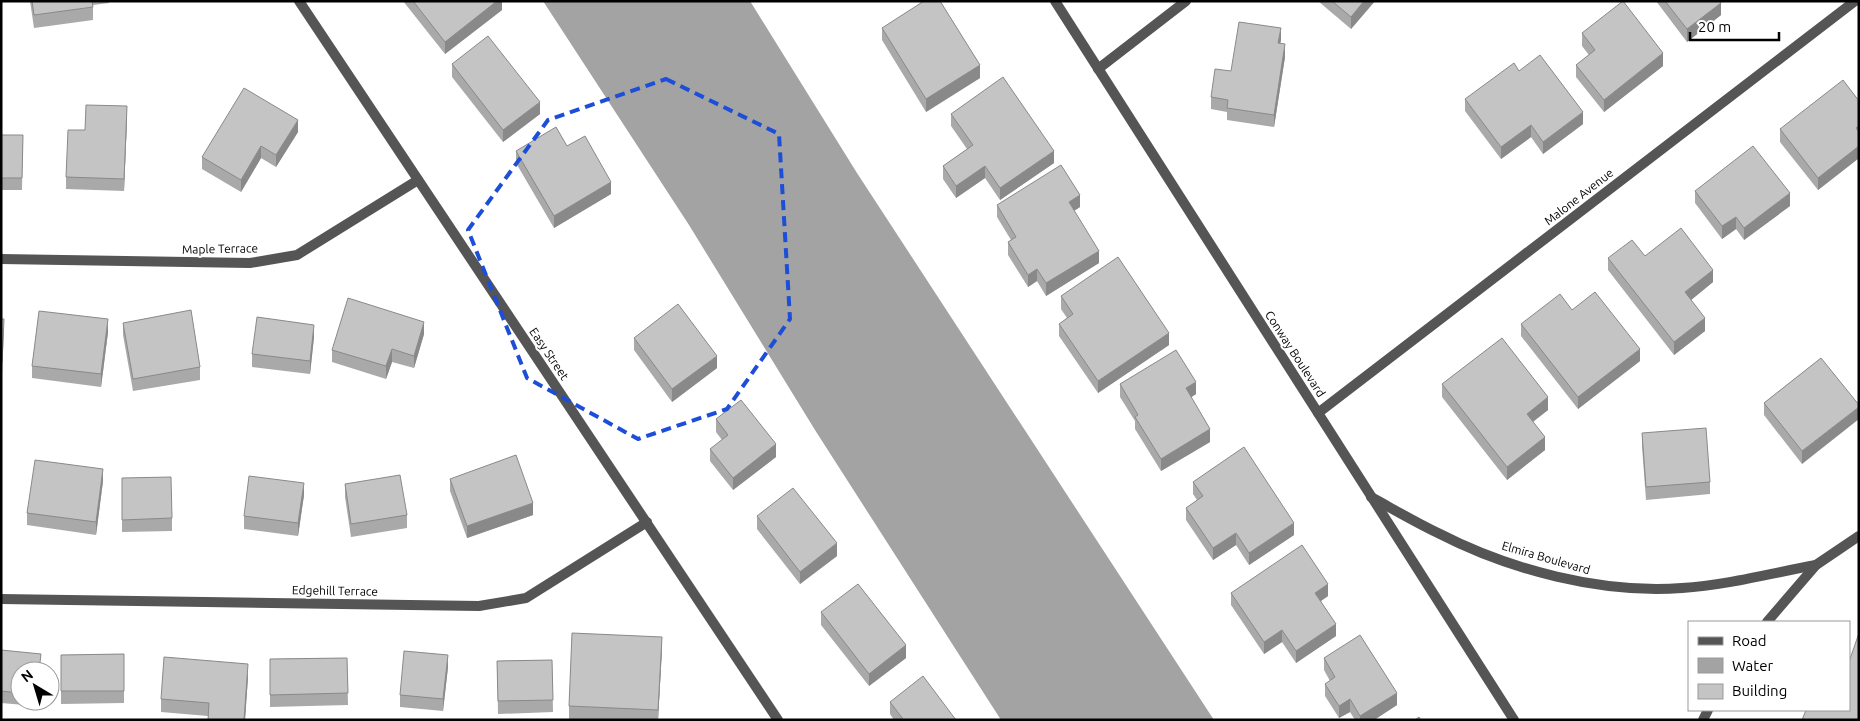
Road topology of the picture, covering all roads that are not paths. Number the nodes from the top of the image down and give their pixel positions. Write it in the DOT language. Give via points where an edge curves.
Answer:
graph roads {
  1 [pos="299,1"];
  2 [pos="1055,1"];
  3 [pos="1186,1"];
  4 [pos="1855,1"];
  5 [pos="1098,69"];
  6 [pos="418,180"];
  7 [pos="1,259"];
  8 [pos="1318,413"];
  9 [pos="1371,497"];
  10 [pos="647,522"];
  11 [pos="1859,536"];
  12 [pos="1816,565"];
  13 [pos="1,599"];
  14 [pos="1767,621"];
  15 [pos="778,720"];
  16 [pos="1514,720"];
  1 -- 6 [label="street, Easy Street"];
  2 -- 5 [label="street, Conway Boulevard"];
  3 -- 5 [label="street"];
  4 -- 8 [label="street, Malone Avenue"];
  5 -- 8 [label="street, Conway Boulevard"];
  6 -- 7 [label="street, Maple Terrace" via="297,255 250,263"];
  6 -- 10 [label="street, Easy Street"];
  8 -- 9 [label="street, Conway Boulevard"];
  9 -- 12 [label="street, Elmira Boulevard" via="1439,534 1479,551 1566,579 1603,586 1682,588"];
  9 -- 16 [label="street, Conway Boulevard"];
  10 -- 13 [label="street, Edgehill Terrace" via="526,598 479,606"];
  10 -- 15 [label="street, Easy Street"];
  11 -- 12 [label="street, Elmira Boulevard"];
  12 -- 14 [label="street, Elmira Boulevard"];
}
